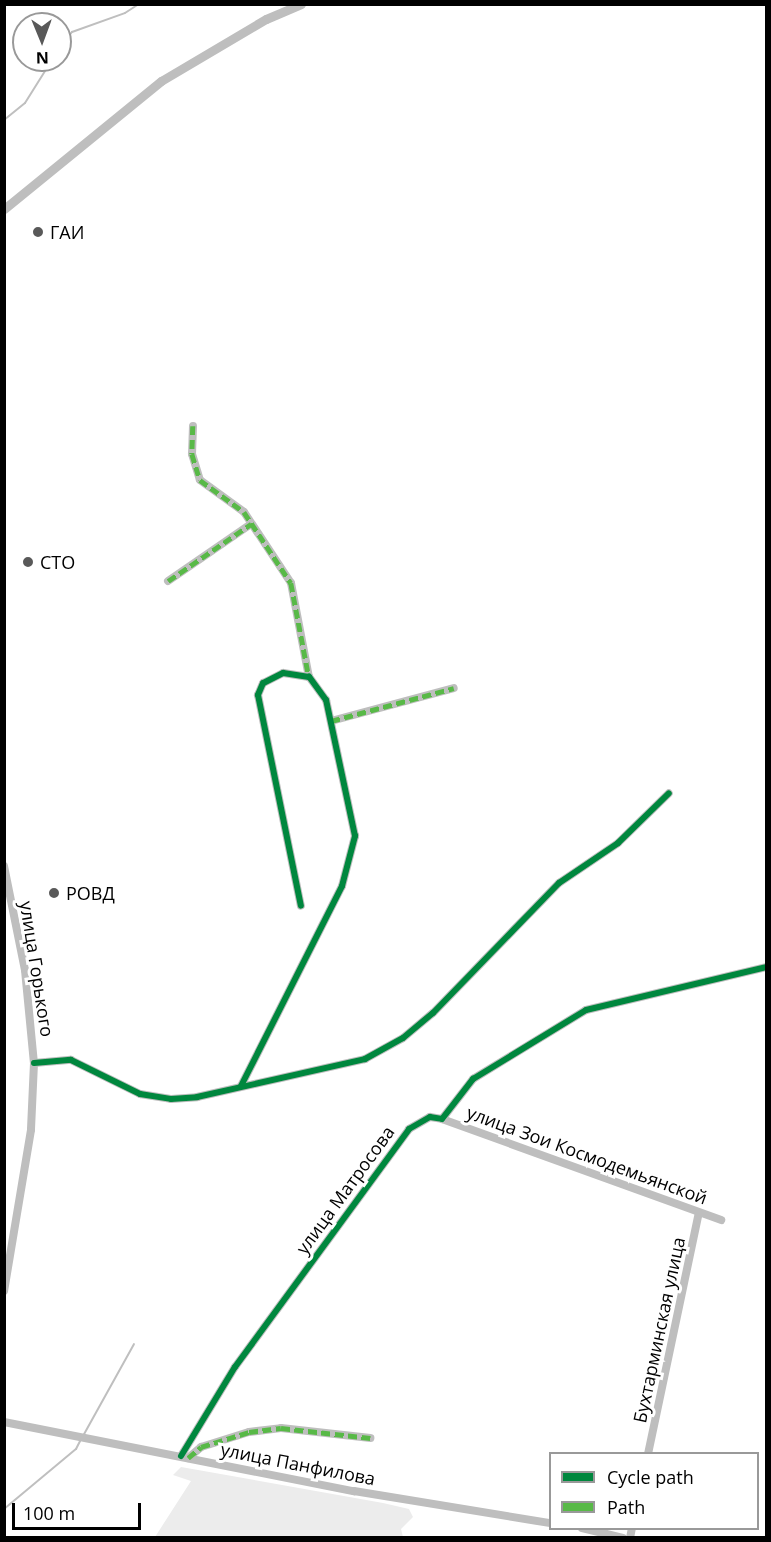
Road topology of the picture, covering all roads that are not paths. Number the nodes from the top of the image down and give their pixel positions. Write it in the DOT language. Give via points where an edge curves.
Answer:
graph roads {
  1 [pos="302,4"];
  2 [pos="4,209"];
  3 [pos="193,426"];
  4 [pos="250,524"];
  5 [pos="168,581"];
  6 [pos="309,677"];
  7 [pos="453,688"];
  8 [pos="331,721"];
  9 [pos="669,794"];
  10 [pos="4,866"];
  11 [pos="6,883"];
  12 [pos="301,906"];
  13 [pos="766,968"];
  14 [pos="34,1063"];
  15 [pos="241,1086"];
  16 [pos="442,1119"];
  17 [pos="699,1213"];
  18 [pos="721,1220"];
  19 [pos="4,1291"];
  20 [pos="4,1422"];
  21 [pos="370,1438"];
  22 [pos="648,1452"];
  23 [pos="185,1457"];
  24 [pos="549,1523"];
  25 [pos="590,1530"];
  26 [pos="623,1538"];
  1 -- 2 [label="street" via="266,19 161,81"];
  3 -- 4 [label="street" via="192,454 201,480 230,500"];
  4 -- 5 [label="street"];
  4 -- 6 [label="street" via="291,583"];
  6 -- 8 [label="street" via="326,700"];
  6 -- 12 [label="street" via="283,673 269,678 258,694"];
  7 -- 8 [label="street"];
  8 -- 15 [label="street" via="352,814 355,836 351,857 342,886"];
  9 -- 15 [label="street" via="618,843 559,883 433,1013 403,1038 365,1059"];
  10 -- 11 [label="street, улица Горького"];
  11 -- 14 [label="street, улица Горького" via="25,970"];
  13 -- 16 [label="street" via="586,1010 473,1079"];
  14 -- 15 [label="street" via="81,1063 153,1097 197,1097"];
  14 -- 19 [label="street, улица Горького" via="31,1130"];
  16 -- 17 [label="street, улица Зои Космодемьянской"];
  16 -- 23 [label="street, улица Матросова" via="430,1117 409,1129 235,1367"];
  17 -- 18 [label="street, улица Зои Космодемьянской"];
  17 -- 22 [label="street, Бухтарминская улица"];
  20 -- 23 [label="street, улица Панфилова"];
  21 -- 23 [label="street" via="281,1428 249,1432 201,1447"];
  23 -- 24 [label="street, улица Панфилова"];
  25 -- 26 [label="street"];
}
